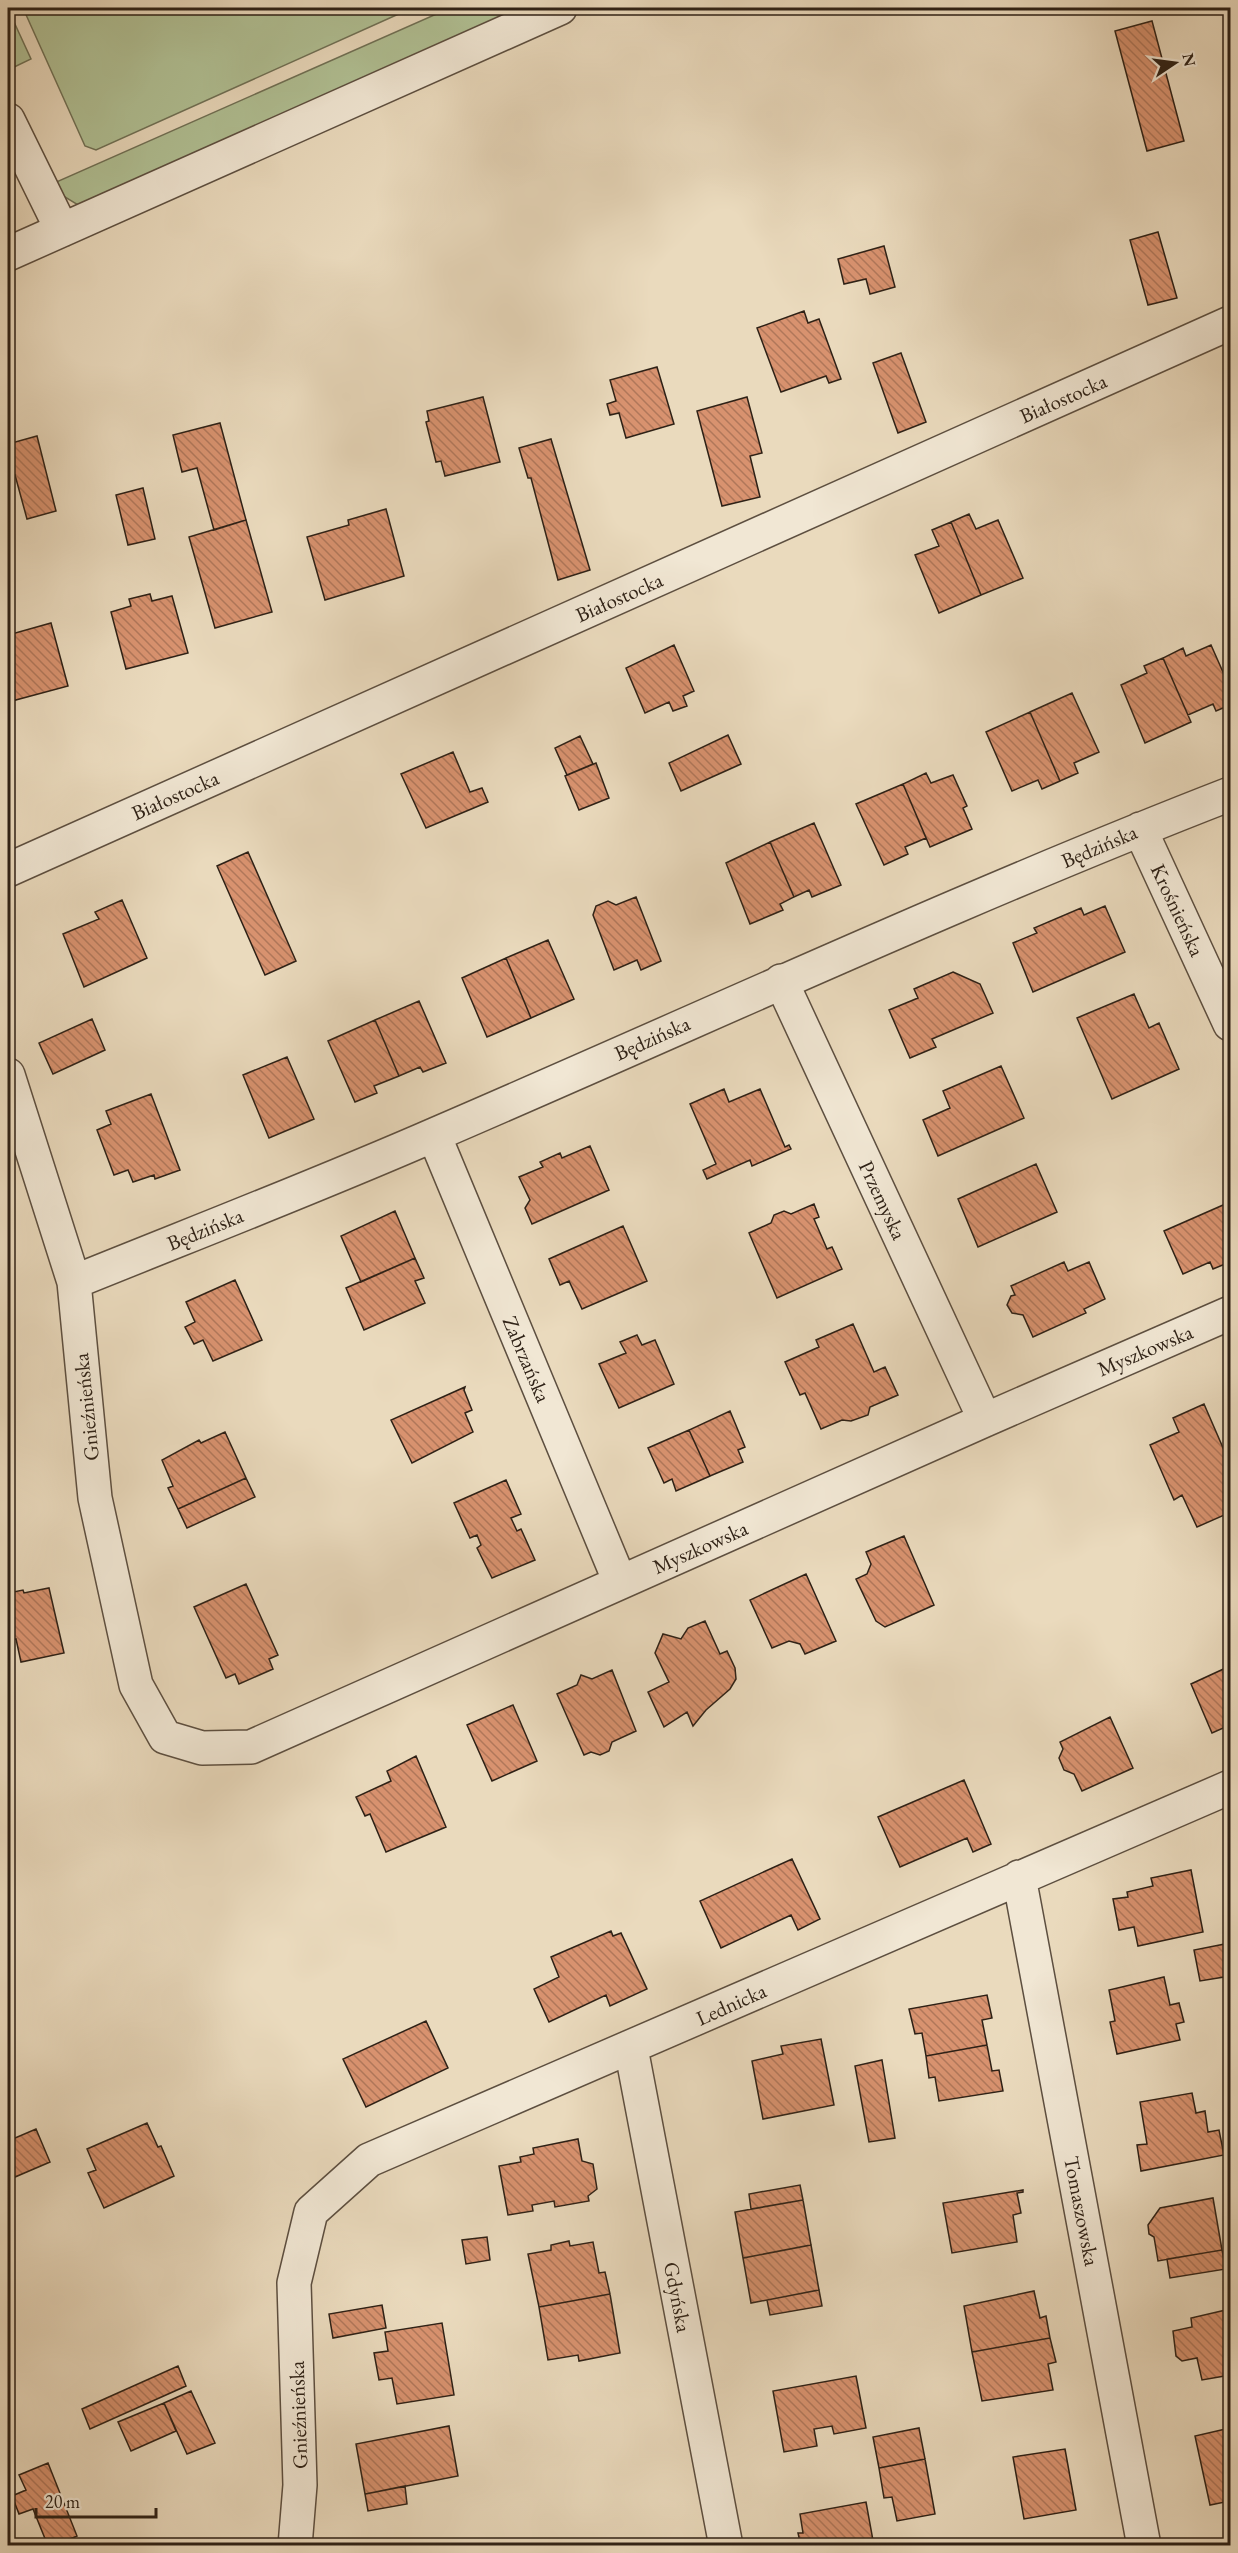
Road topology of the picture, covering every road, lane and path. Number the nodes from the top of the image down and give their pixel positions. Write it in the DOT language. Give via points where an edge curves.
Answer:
graph roads {
  1 [pos="560,8"];
  2 [pos="8,120"];
  3 [pos="62,230"];
  4 [pos="8,254"];
  5 [pos="1230,323"];
  6 [pos="1230,794"];
  7 [pos="1140,829"];
  8 [pos="8,870"];
  9 [pos="781,981"];
  10 [pos="1230,1024"];
  11 [pos="8,1076"];
  12 [pos="434,1135"];
  13 [pos="74,1282"];
  14 [pos="1230,1313"];
  15 [pos="985,1420"];
  16 [pos="620,1582"];
  17 [pos="165,1737"];
  18 [pos="1230,1787"];
  19 [pos="1019,1877"];
  20 [pos="630,2048"];
  21 [pos="294,2283"];
  22 [pos="295,2546"];
  23 [pos="726,2546"];
  24 [pos="1144,2546"];
  1 -- 3 [label="street"];
  2 -- 3 [label="street"];
  3 -- 4 [label="street"];
  5 -- 8 [label="street, Białostocka"];
  6 -- 7 [label="street, Będzińska"];
  7 -- 9 [label="street, Będzińska"];
  7 -- 10 [label="street, Krośnieńska"];
  9 -- 12 [label="street, Będzińska"];
  9 -- 15 [label="street, Przemyska"];
  11 -- 13 [label="street, Gnieźnieńska"];
  12 -- 13 [label="street, Będzińska"];
  12 -- 16 [label="street, Zabrzańska"];
  13 -- 17 [label="street, Gnieźnieńska" via="95,1498 136,1685"];
  14 -- 15 [label="street, Myszkowska"];
  15 -- 16 [label="street, Myszkowska"];
  16 -- 17 [label="street, Myszkowska" via="251,1747 201,1748"];
  18 -- 19 [label="street, Lednicka"];
  19 -- 20 [label="street, Lednicka"];
  19 -- 24 [label="street, Tomaszowska"];
  20 -- 21 [label="street, Lednicka" via="369,2160 311,2212"];
  20 -- 23 [label="street, Gdyńska"];
  21 -- 22 [label="street, Gnieźnieńska" via="300,2485"];
}
